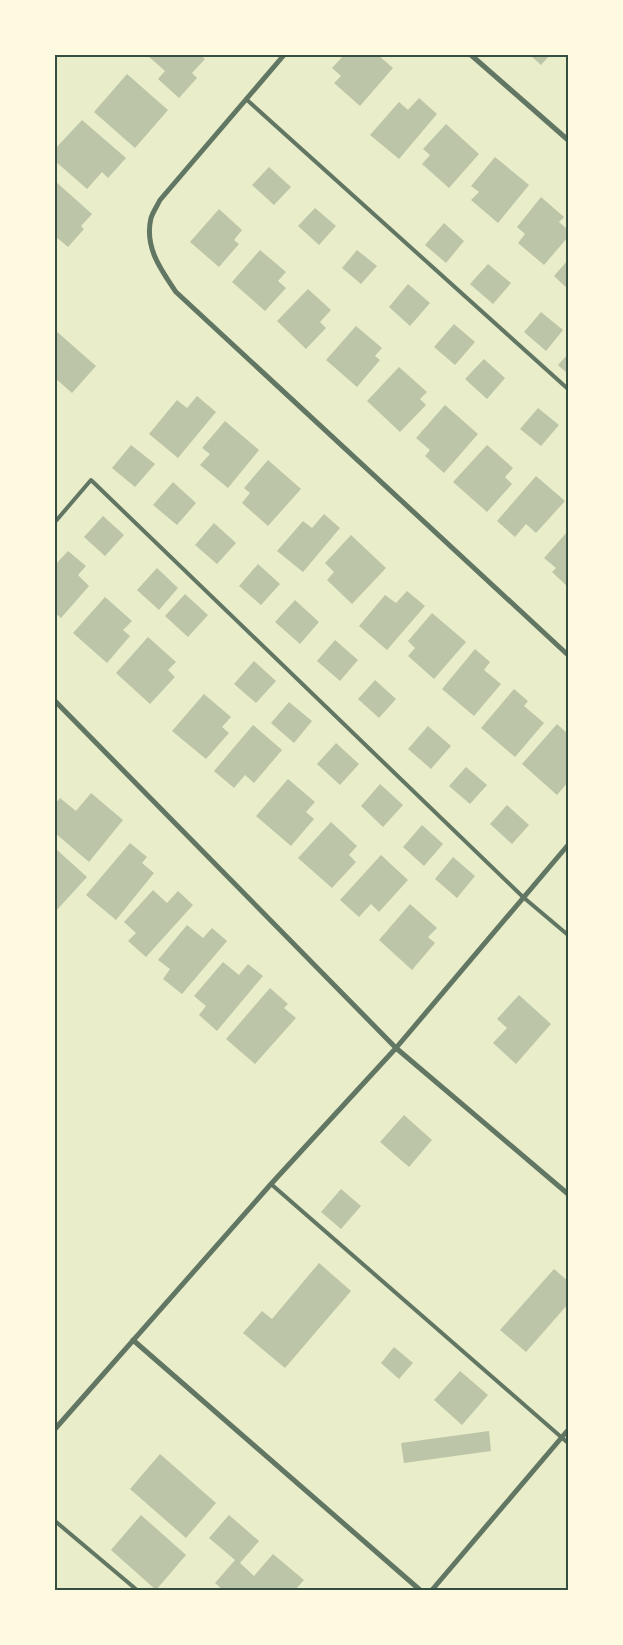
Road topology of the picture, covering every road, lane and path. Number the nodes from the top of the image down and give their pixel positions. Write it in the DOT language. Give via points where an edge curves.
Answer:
graph roads {
  1 [pos="284,55"];
  2 [pos="472,55"];
  3 [pos="246,99"];
  4 [pos="567,138"];
  5 [pos="568,389"];
  6 [pos="55,522"];
  7 [pos="568,655"];
  8 [pos="55,702"];
  9 [pos="568,845"];
  10 [pos="523,897"];
  11 [pos="568,935"];
  12 [pos="396,1048"];
  13 [pos="271,1184"];
  14 [pos="568,1194"];
  15 [pos="133,1340"];
  16 [pos="55,1429"];
  17 [pos="568,1430"];
  18 [pos="562,1437"];
  19 [pos="568,1443"];
  20 [pos="55,1521"];
  21 [pos="137,1590"];
  22 [pos="420,1590"];
  23 [pos="432,1590"];
  1 -- 3 [label="street"];
  2 -- 4 [label="street"];
  3 -- 5 [label="lane"];
  3 -- 7 [label="street" via="160,200 151,218 149,237 156,263 176,292"];
  6 -- 10 [label="lane" via="91,480"];
  8 -- 12 [label="street"];
  9 -- 10 [label="street"];
  10 -- 11 [label="lane"];
  10 -- 12 [label="street"];
  12 -- 13 [label="street"];
  12 -- 14 [label="street"];
  13 -- 15 [label="street"];
  13 -- 18 [label="lane"];
  15 -- 16 [label="street"];
  15 -- 22 [label="street"];
  17 -- 18 [label="street"];
  18 -- 19 [label="lane"];
  18 -- 23 [label="street"];
  20 -- 21 [label="lane"];
}
